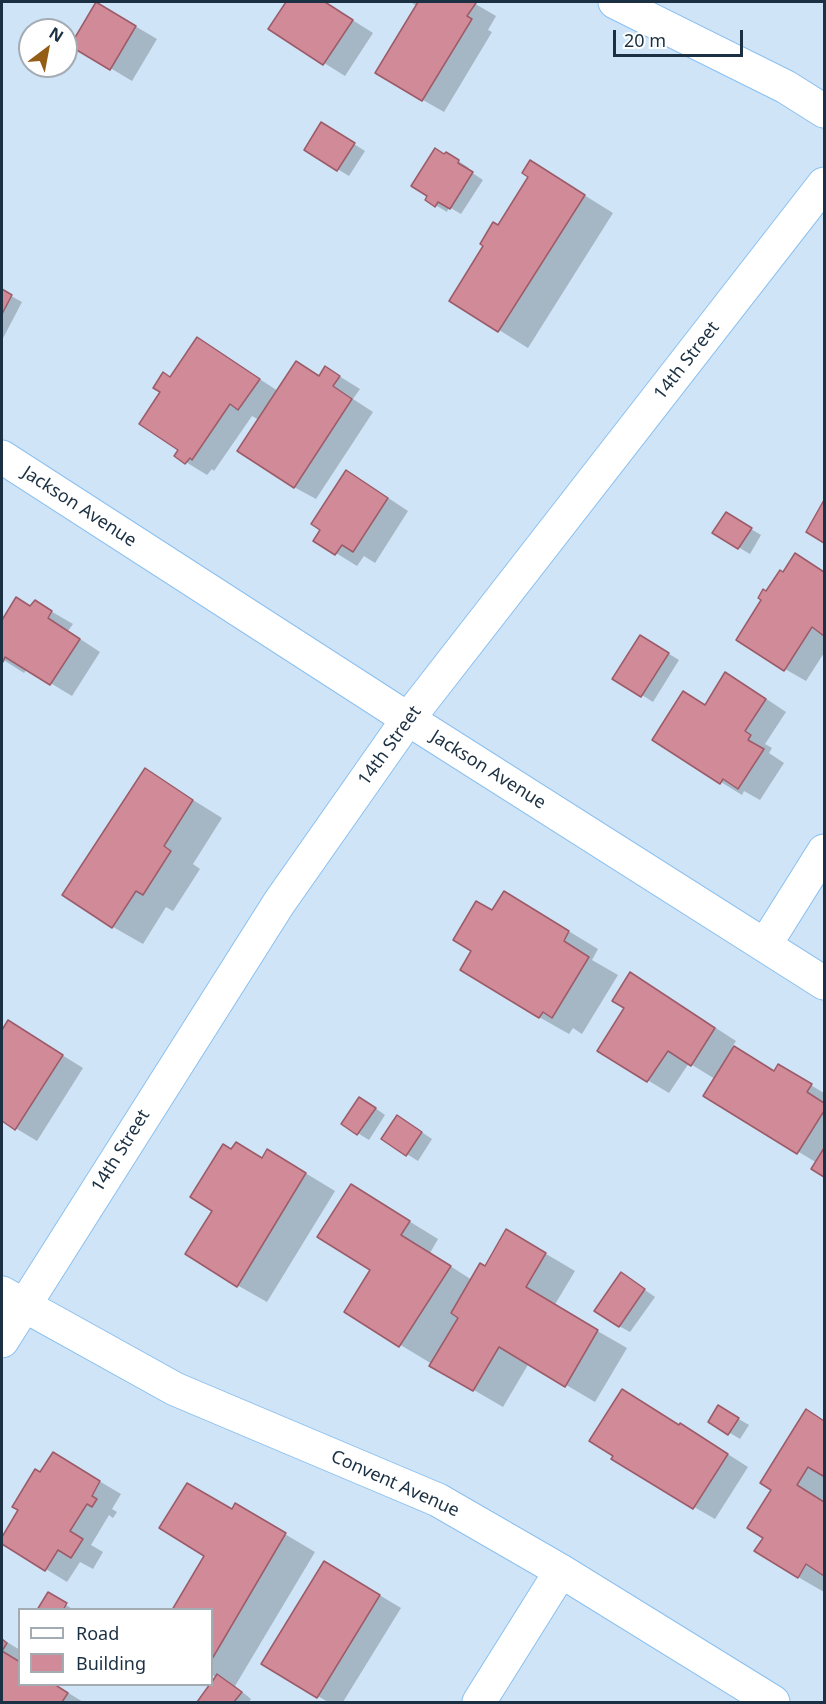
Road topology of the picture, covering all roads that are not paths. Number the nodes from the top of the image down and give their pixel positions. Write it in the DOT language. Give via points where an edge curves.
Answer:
graph roads {
  1 [pos="615,2"];
  2 [pos="825,111"];
  3 [pos="825,184"];
  4 [pos="2,458"];
  5 [pos="408,719"];
  6 [pos="825,851"];
  7 [pos="765,945"];
  8 [pos="825,983"];
  9 [pos="12,1299"];
  10 [pos="2,1341"];
  11 [pos="561,1571"];
  12 [pos="479,1702"];
  13 [pos="773,1702"];
  1 -- 2 [label="street" via="786,87"];
  3 -- 5 [label="street, 14th Street"];
  4 -- 5 [label="street, Jackson Avenue"];
  5 -- 7 [label="street, Jackson Avenue"];
  5 -- 9 [label="street, 14th Street"];
  6 -- 7 [label="street"];
  7 -- 8 [label="street, Jackson Avenue"];
  9 -- 10 [label="street, 14th Street"];
  9 -- 11 [label="street, Convent Avenue" via="175,1389 438,1500"];
  11 -- 12 [label="street"];
  11 -- 13 [label="street, Convent Avenue"];
}
